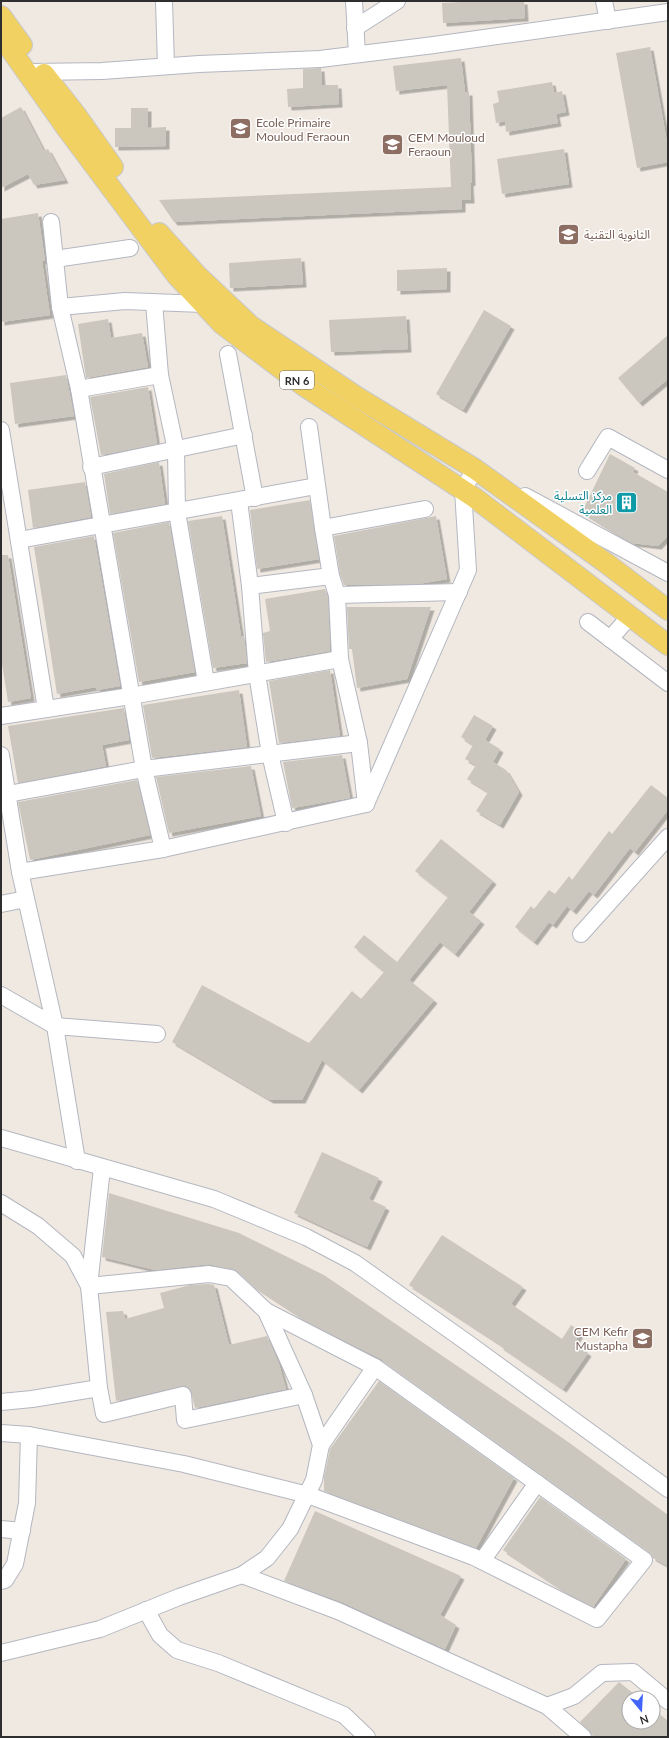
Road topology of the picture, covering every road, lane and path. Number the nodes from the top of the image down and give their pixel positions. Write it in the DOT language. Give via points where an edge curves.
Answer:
graph roads {
  1 [pos="164,1"];
  2 [pos="354,1"];
  3 [pos="397,1"];
  4 [pos="604,1"];
  5 [pos="668,12"];
  6 [pos="1,16"];
  7 [pos="608,21"];
  8 [pos="356,28"];
  9 [pos="1,36"];
  10 [pos="357,54"];
  11 [pos="166,66"];
  12 [pos="35,72"];
  13 [pos="51,222"];
  14 [pos="130,248"];
  15 [pos="55,259"];
  16 [pos="154,303"];
  17 [pos="203,304"];
  18 [pos="60,307"];
  19 [pos="228,354"];
  20 [pos="160,375"];
  21 [pos="79,390"];
  22 [pos="309,427"];
  23 [pos="1,430"];
  24 [pos="244,435"];
  25 [pos="176,450"];
  26 [pos="91,467"];
  27 [pos="475,469"];
  28 [pos="668,470"];
  29 [pos="587,472"];
  30 [pos="316,486"];
  31 [pos="463,490"];
  32 [pos="255,498"];
  33 [pos="239,501"];
  34 [pos="425,509"];
  35 [pos="177,512"];
  36 [pos="102,525"];
  37 [pos="323,528"];
  38 [pos="19,540"];
  39 [pos="668,573"];
  40 [pos="331,576"];
  41 [pos="250,586"];
  42 [pos="459,592"];
  43 [pos="337,595"];
  44 [pos="668,610"];
  45 [pos="630,616"];
  46 [pos="588,622"];
  47 [pos="610,639"];
  48 [pos="668,645"];
  49 [pos="340,659"];
  50 [pos="257,674"];
  51 [pos="206,682"];
  52 [pos="668,683"];
  53 [pos="131,696"];
  54 [pos="46,709"];
  55 [pos="1,716"];
  56 [pos="358,743"];
  57 [pos="270,754"];
  58 [pos="1,758"];
  59 [pos="144,769"];
  60 [pos="8,794"];
  61 [pos="366,804"];
  62 [pos="286,823"];
  63 [pos="668,837"];
  64 [pos="163,849"];
  65 [pos="20,872"];
  66 [pos="26,899"];
  67 [pos="1,904"];
  68 [pos="581,934"];
  69 [pos="1,995"];
  70 [pos="55,1026"];
  71 [pos="157,1034"];
  72 [pos="1,1138"];
  73 [pos="77,1161"];
  74 [pos="102,1168"];
  75 [pos="1,1203"];
  76 [pos="89,1286"];
  77 [pos="266,1311"];
  78 [pos="375,1367"];
  79 [pos="99,1388"];
  80 [pos="304,1395"];
  81 [pos="1,1402"];
  82 [pos="1,1432"];
  83 [pos="29,1435"];
  84 [pos="322,1445"];
  85 [pos="537,1483"];
  86 [pos="668,1489"];
  87 [pos="308,1495"];
  88 [pos="1,1529"];
  89 [pos="22,1531"];
  90 [pos="482,1561"];
  91 [pos="242,1575"];
  92 [pos="1,1581"];
  93 [pos="146,1610"];
  94 [pos="1,1653"];
  95 [pos="668,1701"];
  96 [pos="547,1706"];
  97 [pos="367,1737"];
  98 [pos="583,1737"];
  1 -- 11 [label="street"];
  2 -- 8 [label="street"];
  3 -- 8 [label="street"];
  4 -- 7 [label="street"];
  5 -- 7 [label="street"];
  6 -- 12 [label="main road, RN 6"];
  7 -- 10 [label="street"];
  8 -- 10 [label="street"];
  9 -- 12 [label="main road, RN 6"];
  10 -- 11 [label="street" via="320,59"];
  11 -- 12 [label="street" via="102,71"];
  12 -- 17 [label="main road, RN 6" via="177,276"];
  12 -- 27 [label="main road, RN 6" via="77,116 157,230 197,275 251,326 358,397"];
  13 -- 15 [label="street"];
  14 -- 15 [label="street"];
  15 -- 18 [label="street"];
  16 -- 17 [label="street"];
  16 -- 18 [label="street" via="125,300"];
  16 -- 20 [label="street"];
  17 -- 31 [label="main road, RN 6" via="222,324 304,386"];
  18 -- 21 [label="street"];
  19 -- 24 [label="street"];
  20 -- 21 [label="street"];
  20 -- 25 [label="street"];
  21 -- 26 [label="street"];
  22 -- 30 [label="street"];
  23 -- 38 [label="street"];
  24 -- 25 [label="street"];
  24 -- 32 [label="street"];
  25 -- 26 [label="street"];
  25 -- 35 [label="street"];
  26 -- 36 [label="street"];
  27 -- 31 [label="street"];
  27 -- 39 [label="street"];
  27 -- 44 [label="main road, RN 6"];
  28 -- 29 [label="street" via="608,437"];
  30 -- 32 [label="street"];
  30 -- 37 [label="street"];
  31 -- 42 [label="street" via="468,570"];
  31 -- 45 [label="main road, RN 6"];
  32 -- 33 [label="street"];
  33 -- 35 [label="street"];
  33 -- 41 [label="street"];
  34 -- 37 [label="street"];
  35 -- 36 [label="street"];
  35 -- 51 [label="street"];
  36 -- 38 [label="street"];
  36 -- 53 [label="street"];
  37 -- 40 [label="street"];
  38 -- 54 [label="street"];
  40 -- 41 [label="street"];
  40 -- 43 [label="street"];
  41 -- 50 [label="street"];
  42 -- 43 [label="street"];
  42 -- 61 [label="street"];
  43 -- 49 [label="street"];
  45 -- 47 [label="street"];
  45 -- 48 [label="main road, RN 6"];
  46 -- 47 [label="street"];
  47 -- 52 [label="street"];
  49 -- 50 [label="street"];
  49 -- 56 [label="street"];
  50 -- 51 [label="street"];
  50 -- 57 [label="street"];
  51 -- 53 [label="street"];
  53 -- 54 [label="street"];
  53 -- 59 [label="street"];
  54 -- 55 [label="street"];
  56 -- 57 [label="street"];
  56 -- 61 [label="street"];
  57 -- 59 [label="street"];
  57 -- 62 [label="street"];
  58 -- 60 [label="street"];
  59 -- 60 [label="street"];
  59 -- 64 [label="street"];
  60 -- 65 [label="street"];
  61 -- 62 [label="street"];
  62 -- 64 [label="street"];
  63 -- 68 [label="street"];
  64 -- 65 [label="street"];
  65 -- 66 [label="street"];
  66 -- 67 [label="street"];
  66 -- 70 [label="street"];
  69 -- 70 [label="street"];
  70 -- 71 [label="street"];
  70 -- 73 [label="street"];
  72 -- 73 [label="street"];
  73 -- 74 [label="street"];
  74 -- 76 [label="street"];
  74 -- 86 [label="street" via="214,1199 306,1237 355,1263"];
  75 -- 76 [label="street" via="38,1226 73,1256"];
  76 -- 77 [label="street" via="209,1274 231,1278"];
  76 -- 79 [label="street"];
  77 -- 78 [label="street"];
  77 -- 80 [label="street"];
  78 -- 84 [label="street"];
  78 -- 85 [label="street"];
  79 -- 80 [label="street" via="104,1414 183,1395 185,1420"];
  79 -- 81 [label="street" via="32,1400"];
  80 -- 84 [label="street"];
  82 -- 83 [label="street"];
  83 -- 87 [label="street" via="184,1464"];
  83 -- 89 [label="street" via="27,1503"];
  84 -- 87 [label="street"];
  85 -- 90 [label="street"];
  85 -- 90 [label="street" via="644,1560 597,1619"];
  87 -- 90 [label="street"];
  87 -- 91 [label="street" via="290,1529 267,1558"];
  88 -- 89 [label="street"];
  89 -- 92 [label="street" via="15,1564 5,1580"];
  91 -- 93 [label="street"];
  91 -- 96 [label="street" via="338,1611"];
  93 -- 94 [label="street" via="100,1629"];
  93 -- 97 [label="street" via="160,1636 177,1650 218,1663 344,1715"];
  95 -- 96 [label="street" via="633,1672 625,1672 602,1673 574,1696"];
  96 -- 98 [label="street"];
}
